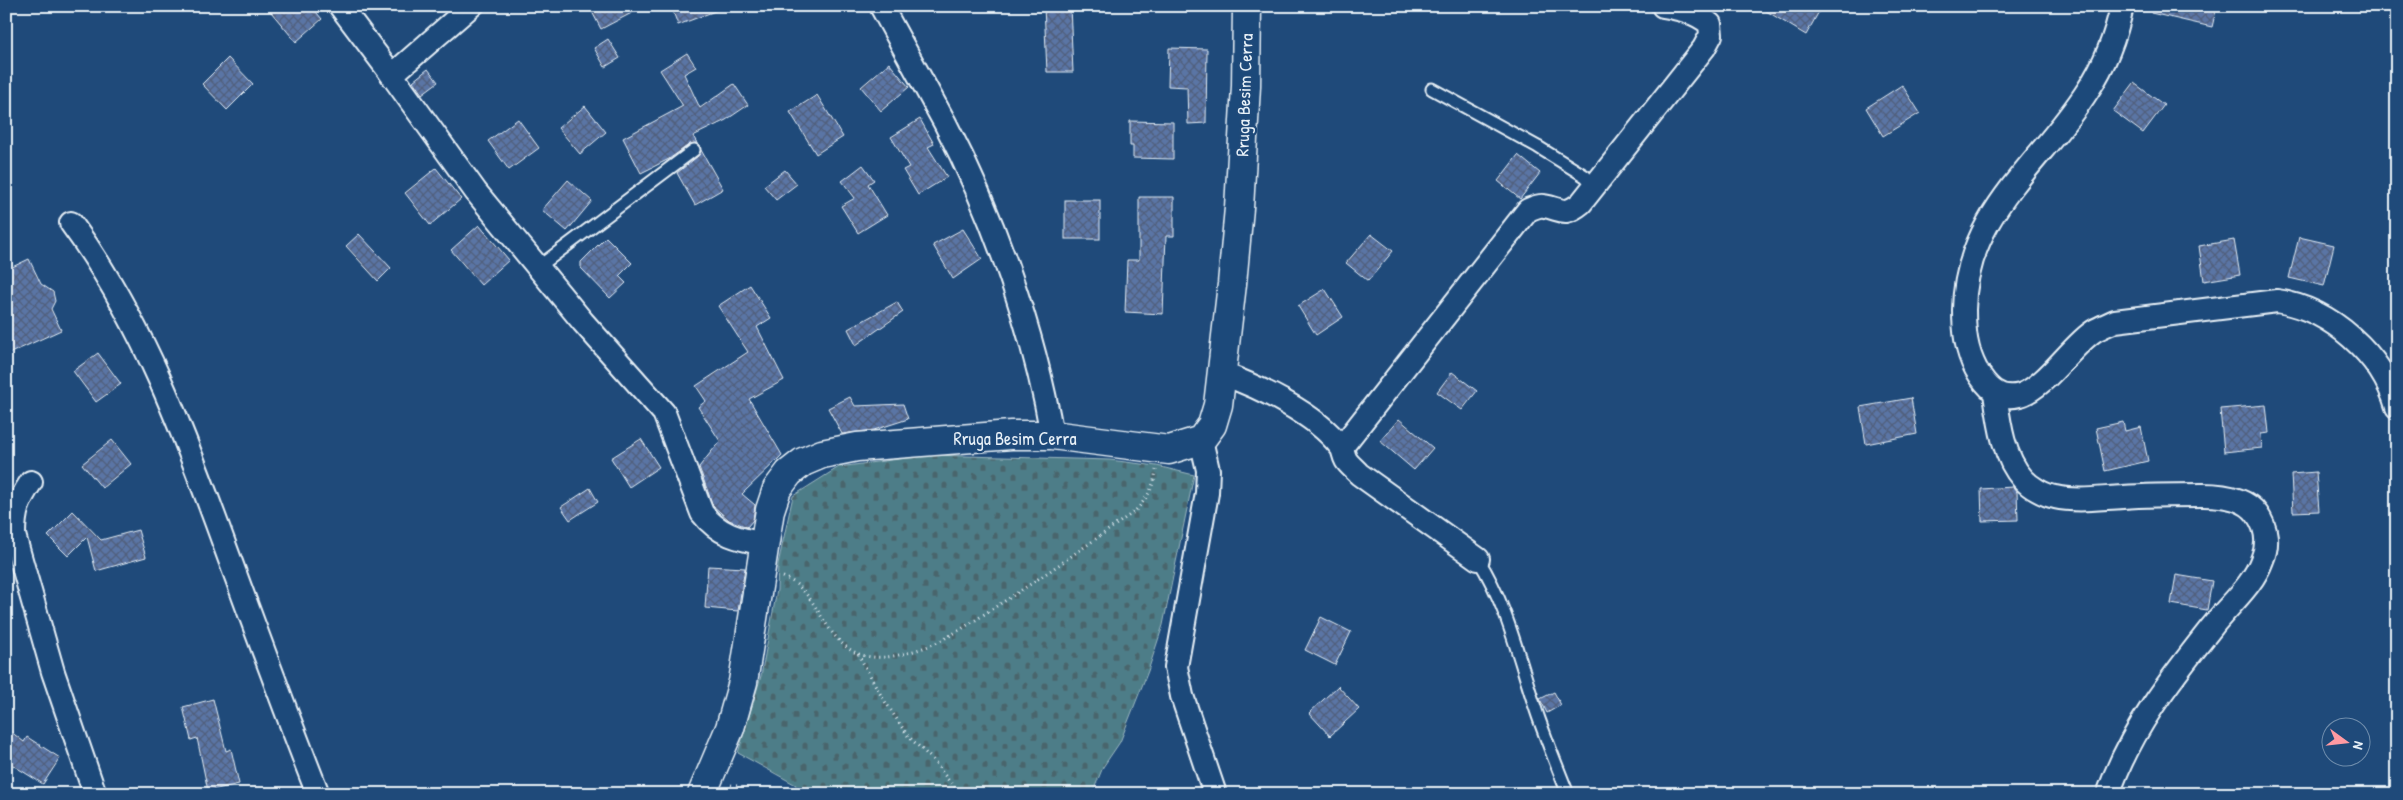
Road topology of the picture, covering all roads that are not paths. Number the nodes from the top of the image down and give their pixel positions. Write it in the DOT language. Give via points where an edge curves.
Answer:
graph roads {
  1 [pos="340,6"];
  2 [pos="463,6"];
  3 [pos="479,6"];
  4 [pos="881,6"];
  5 [pos="1246,6"];
  6 [pos="1663,6"];
  7 [pos="2122,6"];
  8 [pos="392,75"];
  9 [pos="1432,89"];
  10 [pos="694,150"];
  11 [pos="1595,186"];
  12 [pos="71,223"];
  13 [pos="537,268"];
  14 [pos="1223,374"];
  15 [pos="1995,394"];
  16 [pos="2397,407"];
  17 [pos="1052,435"];
  18 [pos="1201,440"];
  19 [pos="1342,447"];
  20 [pos="31,482"];
  21 [pos="764,544"];
  22 [pos="1478,559"];
  23 [pos="2109,792"];
  24 [pos="95,794"];
  25 [pos="318,794"];
  26 [pos="702,794"];
  27 [pos="1215,794"];
  28 [pos="1568,794"];
  1 -- 8 [label="street"];
  2 -- 8 [label="lane"];
  3 -- 8 [label="lane"];
  4 -- 17 [label="street" via="946,124 978,195 1015,291 1044,387"];
  5 -- 14 [label="street, Rruga Besim Cerra" via="1246,86 1239,208"];
  6 -- 11 [label="street" via="1702,17 1710,24 1711,35"];
  7 -- 15 [label="street" via="2107,52 2089,89 2062,127 2014,183 1980,235 1964,297 1964,329 1969,356"];
  8 -- 13 [label="street" via="476,192"];
  9 -- 11 [label="lane" via="1538,147 1585,176"];
  10 -- 13 [label="lane"];
  11 -- 19 [label="street" via="1573,210 1562,212 1542,205 1528,210"];
  12 -- 25 [label="street" via="126,308 184,433"];
  13 -- 21 [label="street" via="664,414 702,513 712,527"];
  14 -- 18 [label="street, Rruga Besim Cerra" via="1212,425"];
  14 -- 19 [label="street" via="1290,405"];
  15 -- 16 [label="street" via="2009,397 2022,394 2094,331 2115,321 2278,301 2315,312 2360,346 2381,371"];
  15 -- 23 [label="street" via="2009,457 2023,479 2037,490 2055,497 2080,499 2153,495 2211,495 2234,499 2251,506 2262,520 2268,537 2254,578 2220,616 2134,733"];
  17 -- 18 [label="street, Rruga Besim Cerra" via="1169,450"];
  17 -- 21 [label="street, Rruga Besim Cerra" via="907,442 822,454 796,468 777,489"];
  18 -- 27 [label="street" via="1208,470 1207,493 1176,667 1182,696"];
  19 -- 22 [label="street" via="1345,459 1359,474"];
  20 -- 24 [label="street" via="14,513 14,534 53,672"];
  21 -- 26 [label="street, Rruga Besim Cerra" via="744,682 730,728"];
  22 -- 28 [label="lane" via="1489,577 1514,638 1539,719"];
}
